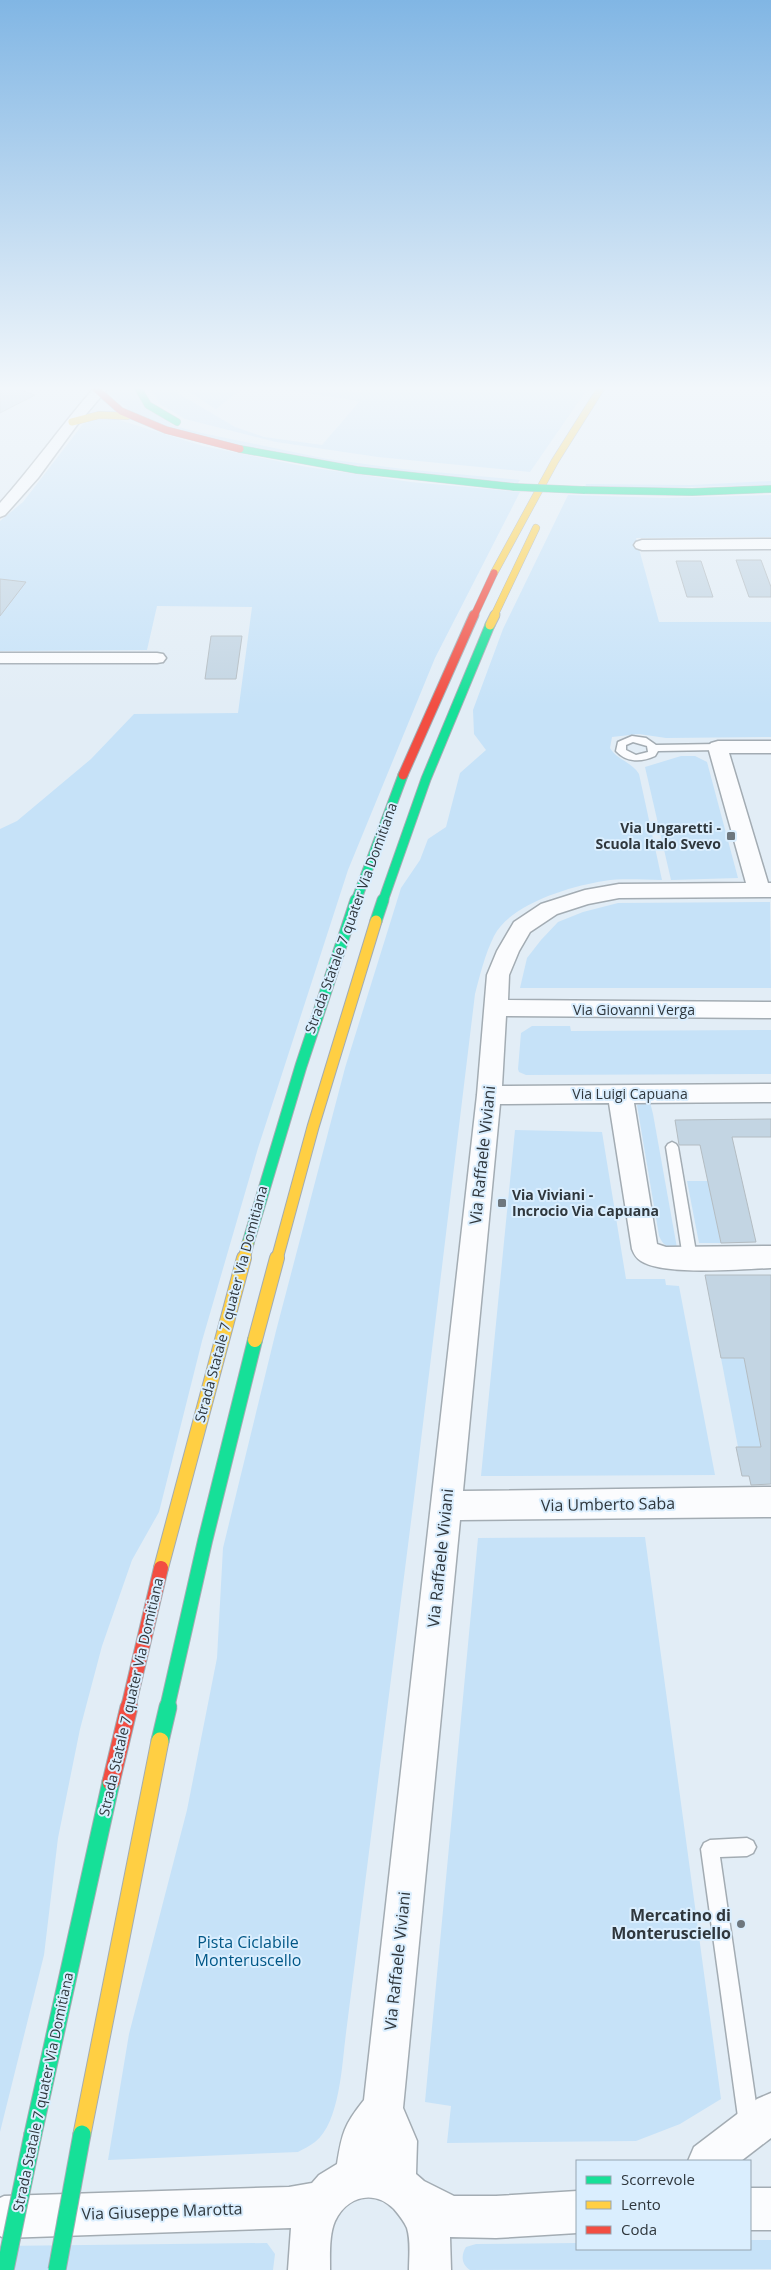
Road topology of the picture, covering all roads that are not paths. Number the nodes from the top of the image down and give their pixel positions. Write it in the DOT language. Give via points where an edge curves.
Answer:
graph roads {
  1 [pos="16,494"];
  2 [pos="535,494"];
  3 [pos="554,494"];
  4 [pos="552,498"];
  5 [pos="0,512"];
  6 [pos="544,515"];
  7 [pos="642,544"];
  8 [pos="771,544"];
  9 [pos="0,658"];
  10 [pos="157,658"];
  11 [pos="718,747"];
  12 [pos="771,747"];
  13 [pos="653,748"];
  14 [pos="765,890"];
  15 [pos="497,1008"];
  16 [pos="771,1010"];
  17 [pos="771,1093"];
  18 [pos="620,1094"];
  19 [pos="489,1095"];
  20 [pos="672,1147"];
  21 [pos="690,1258"];
  22 [pos="771,1258"];
  23 [pos="771,1502"];
  24 [pos="445,1506"];
  25 [pos="747,1847"];
  26 [pos="382,2108"];
  27 [pos="760,2121"];
  28 [pos="709,2160"];
  29 [pos="356,2177"];
  30 [pos="403,2190"];
  31 [pos="323,2202"];
  32 [pos="751,2209"];
  33 [pos="771,2209"];
  34 [pos="576,2212"];
  35 [pos="0,2217"];
  36 [pos="5,2270"];
  37 [pos="57,2270"];
  38 [pos="309,2270"];
  39 [pos="430,2270"];
  1 -- 5 [label="street"];
  2 -- 36 [label="main road, Strada Statale 7 quater Via Domitiana, bridge" via="495,568 414,747 379,836 307,1042 233,1296 162,1566"];
  3 -- 4 [label="main road"];
  6 -- 37 [label="main road, Strada Statale 7 quater Via Domitiana, bridge" via="499,605 436,749 333,1051 258,1326 206,1536 161,1740"];
  7 -- 8 [label="street"];
  9 -- 10 [label="street"];
  11 -- 12 [label="street"];
  11 -- 13 [label="lane"];
  11 -- 14 [label="street"];
  14 -- 15 [label="street, Via Raffaele Viviani" via="618,891 585,897 550,909 522,927 508,951 498,975"];
  15 -- 16 [label="street, Via Giovanni Verga"];
  15 -- 19 [label="street, Via Raffaele Viviani"];
  17 -- 18 [label="street, Via Luigi Capuana"];
  18 -- 19 [label="street, Via Luigi Capuana"];
  18 -- 21 [label="street" via="645,1249 650,1254 666,1258"];
  19 -- 24 [label="street, Via Raffaele Viviani"];
  20 -- 21 [label="lane"];
  21 -- 22 [label="street"];
  23 -- 24 [label="street, Via Umberto Saba"];
  24 -- 26 [label="street, Via Raffaele Viviani"];
  25 -- 27 [label="lane" via="710,1848"];
  26 -- 29 [label="street" via="362,2134"];
  26 -- 30 [label="street" via="397,2141"];
  27 -- 28 [label="street"];
  29 -- 30 [label="street" via="376,2175"];
  29 -- 31 [label="street" via="338,2187"];
  30 -- 34 [label="street" via="452,2217"];
  30 -- 39 [label="street" via="424,2218 430,2243"];
  31 -- 35 [label="street, Via Giuseppe Marotta" via="289,2208"];
  31 -- 38 [label="street" via="313,2224 308,2249"];
  32 -- 33 [label="street"];
}
